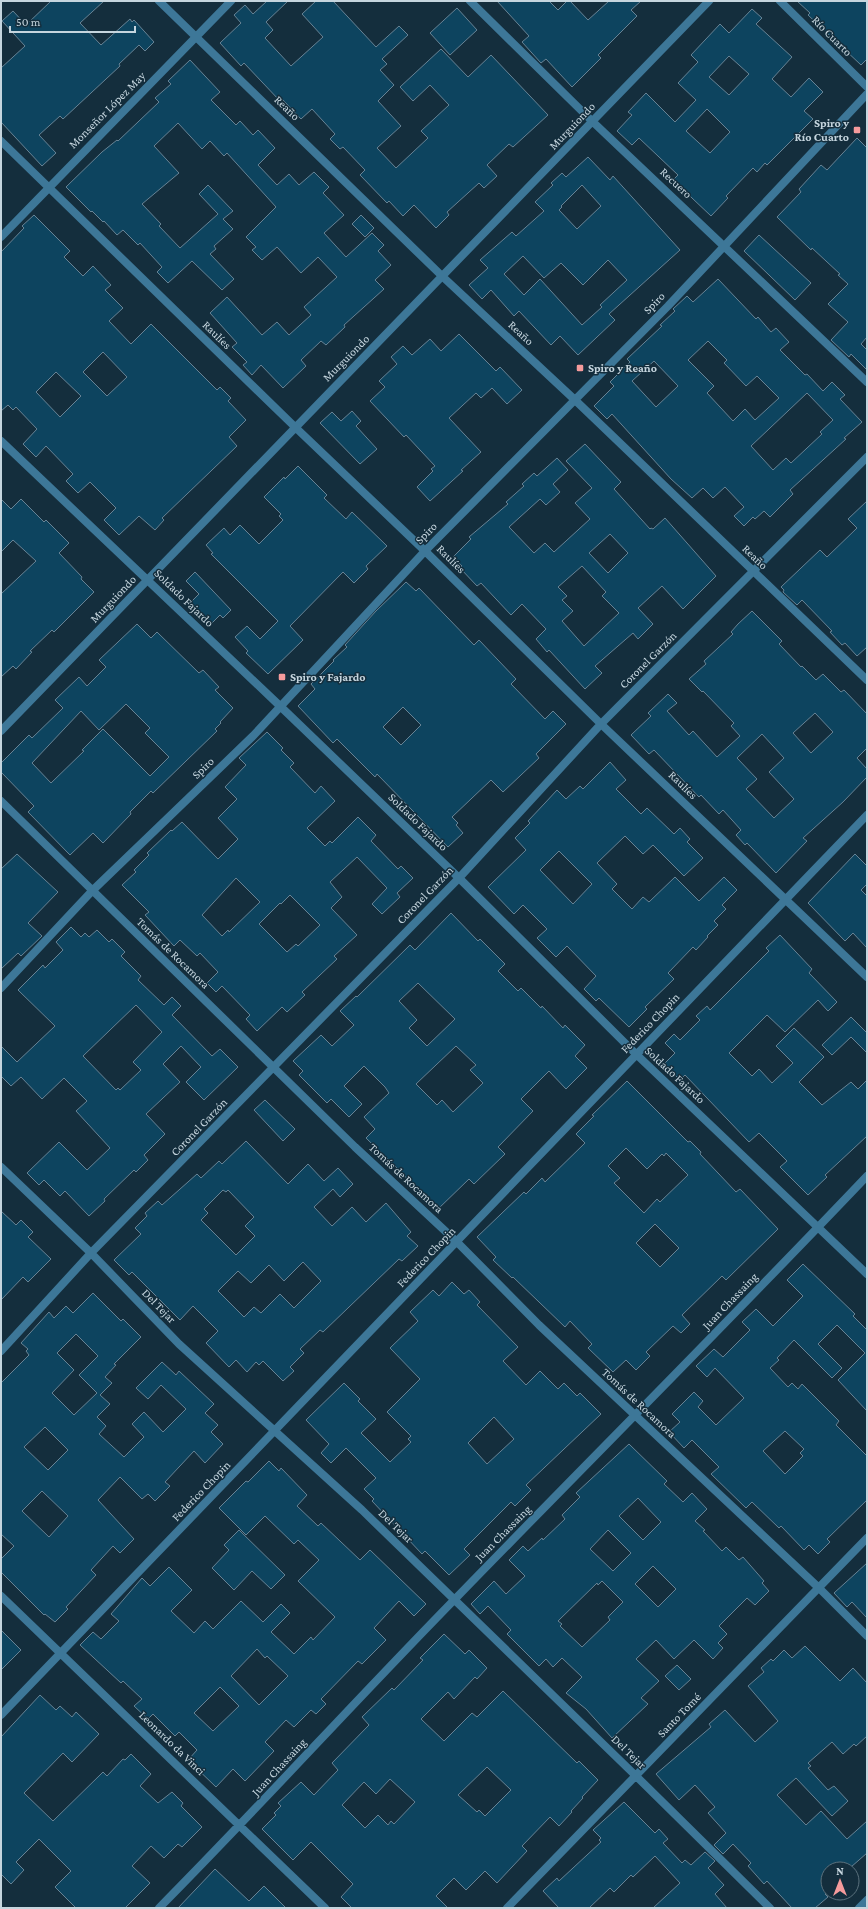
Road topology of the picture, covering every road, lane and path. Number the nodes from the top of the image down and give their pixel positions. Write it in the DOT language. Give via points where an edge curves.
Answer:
graph roads {
  1 [pos="160,1"];
  2 [pos="231,1"];
  3 [pos="470,1"];
  4 [pos="709,1"];
  5 [pos="780,1"];
  6 [pos="197,37"];
  7 [pos="867,88"];
  8 [pos="867,94"];
  9 [pos="593,122"];
  10 [pos="1,141"];
  11 [pos="48,187"];
  12 [pos="1,237"];
  13 [pos="724,246"];
  14 [pos="443,277"];
  15 [pos="867,382"];
  16 [pos="575,400"];
  17 [pos="295,427"];
  18 [pos="1,441"];
  19 [pos="867,457"];
  20 [pos="426,551"];
  21 [pos="754,572"];
  22 [pos="148,580"];
  23 [pos="867,680"];
  24 [pos="280,706"];
  25 [pos="601,724"];
  26 [pos="1,731"];
  27 [pos="1,801"];
  28 [pos="867,815"];
  29 [pos="458,878"];
  30 [pos="92,891"];
  31 [pos="785,899"];
  32 [pos="867,977"];
  33 [pos="1,988"];
  34 [pos="637,1055"];
  35 [pos="274,1067"];
  36 [pos="1,1167"];
  37 [pos="867,1176"];
  38 [pos="818,1227"];
  39 [pos="457,1242"];
  40 [pos="91,1253"];
  41 [pos="867,1274"];
  42 [pos="1,1351"];
  43 [pos="636,1416"];
  44 [pos="275,1431"];
  45 [pos="867,1538"];
  46 [pos="819,1588"];
  47 [pos="1,1596"];
  48 [pos="454,1600"];
  49 [pos="867,1636"];
  50 [pos="62,1653"];
  51 [pos="1,1715"];
  52 [pos="636,1776"];
  53 [pos="240,1826"];
  54 [pos="867,1900"];
  55 [pos="159,1908"];
  56 [pos="326,1908"];
  57 [pos="507,1908"];
  58 [pos="770,1908"];
  59 [pos="859,1908"];
  1 -- 6 [label="street, Reaño"];
  2 -- 6 [label="street, Monseñor López May"];
  3 -- 9 [label="street, Recuero"];
  4 -- 9 [label="street, Murguiondo"];
  5 -- 7 [label="street, Río Cuarto"];
  6 -- 11 [label="street, Monseñor López May"];
  6 -- 14 [label="street, Reaño"];
  8 -- 13 [label="street, Spiro"];
  9 -- 13 [label="street, Recuero"];
  9 -- 14 [label="street, Murguiondo"];
  10 -- 11 [label="street, Raulíes"];
  11 -- 12 [label="street, Monseñor López May"];
  11 -- 17 [label="street, Raulíes"];
  13 -- 15 [label="street, Recuero"];
  13 -- 16 [label="street, Spiro"];
  14 -- 16 [label="street, Reaño"];
  14 -- 17 [label="street, Murguiondo"];
  16 -- 20 [label="street, Spiro"];
  16 -- 21 [label="street, Reaño"];
  17 -- 20 [label="street, Raulíes"];
  17 -- 22 [label="street, Murguiondo"];
  18 -- 22 [label="street, Soldado Fajardo"];
  19 -- 21 [label="street, Coronel Garzón"];
  20 -- 24 [label="street, Spiro"];
  20 -- 25 [label="street, Raulíes"];
  21 -- 23 [label="street, Reaño"];
  21 -- 25 [label="street, Coronel Garzón"];
  22 -- 24 [label="street, Soldado Fajardo"];
  22 -- 26 [label="street, Murguiondo"];
  24 -- 29 [label="street, Soldado Fajardo"];
  24 -- 30 [label="street, Spiro" via="253,736"];
  25 -- 29 [label="street, Coronel Garzón"];
  25 -- 31 [label="street, Raulíes"];
  27 -- 30 [label="street, Tomás de Rocamora"];
  28 -- 31 [label="street, Federico Chopin"];
  29 -- 34 [label="street, Soldado Fajardo"];
  29 -- 35 [label="street, Coronel Garzón"];
  30 -- 33 [label="street, Spiro"];
  30 -- 35 [label="street, Tomás de Rocamora"];
  31 -- 32 [label="street, Raulíes"];
  31 -- 34 [label="street, Federico Chopin"];
  34 -- 38 [label="street, Soldado Fajardo"];
  34 -- 39 [label="street, Federico Chopin"];
  35 -- 39 [label="street, Tomás de Rocamora" via="354,1147"];
  35 -- 40 [label="street, Coronel Garzón"];
  36 -- 40 [label="street, Del Tejar"];
  37 -- 38 [label="street, Juan Chassaing"];
  38 -- 41 [label="street, Soldado Fajardo"];
  38 -- 43 [label="street, Juan Chassaing"];
  39 -- 43 [label="street, Tomás de Rocamora" via="539,1325"];
  39 -- 44 [label="street, Federico Chopin"];
  40 -- 42 [label="street, Coronel Garzón"];
  40 -- 44 [label="street, Del Tejar" via="179,1344"];
  43 -- 46 [label="street, Tomás de Rocamora"];
  43 -- 48 [label="street, Juan Chassaing"];
  44 -- 48 [label="street, Del Tejar" via="362,1510"];
  44 -- 50 [label="street, Federico Chopin"];
  45 -- 46 [label="street, Santo Tomé"];
  46 -- 49 [label="street, Tomás de Rocamora"];
  46 -- 52 [label="street, Santo Tomé"];
  47 -- 50 [label="street, Leonardo da Vinci"];
  48 -- 52 [label="street, Del Tejar"];
  48 -- 53 [label="street, Juan Chassaing"];
  50 -- 51 [label="street, Federico Chopin"];
  50 -- 53 [label="street, Leonardo da Vinci"];
  52 -- 57 [label="street, Santo Tomé"];
  52 -- 58 [label="street, Del Tejar"];
  53 -- 55 [label="street, Juan Chassaing"];
  53 -- 56 [label="street, Leonardo da Vinci"];
  54 -- 59 [label="street"];
}
